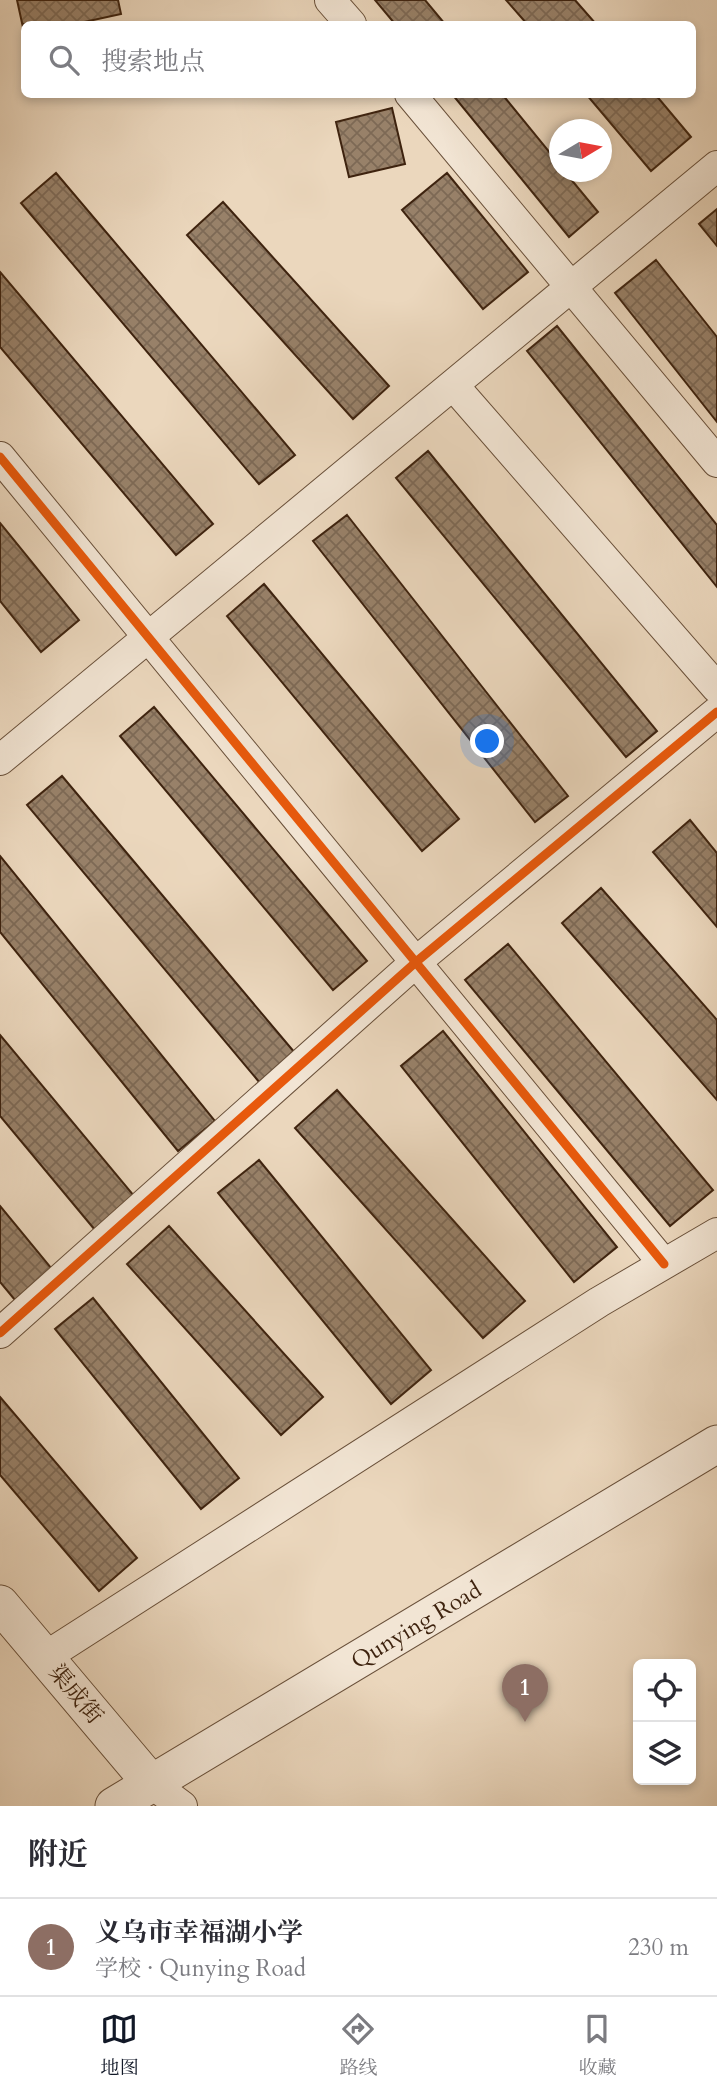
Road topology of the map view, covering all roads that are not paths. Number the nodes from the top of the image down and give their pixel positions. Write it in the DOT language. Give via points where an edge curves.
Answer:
graph roads {
  1 [pos="330,0"];
  2 [pos="348,21"];
  3 [pos="413,98"];
  4 [pos="717,166"];
  5 [pos="572,287"];
  6 [pos="453,384"];
  7 [pos="0,457"];
  8 [pos="717,462"];
  9 [pos="149,637"];
  10 [pos="717,688"];
  11 [pos="717,712"];
  12 [pos="0,760"];
  13 [pos="416,962"];
  14 [pos="717,1233"];
  15 [pos="664,1264"];
  16 [pos="0,1334"];
  17 [pos="717,1444"];
  18 [pos="0,1604"];
  19 [pos="45,1657"];
  20 [pos="151,1783"];
  21 [pos="114,1806"];
  22 [pos="182,1806"];
  1 -- 2 [label="street"];
  3 -- 5 [label="street"];
  4 -- 5 [label="street"];
  5 -- 6 [label="street"];
  5 -- 8 [label="street"];
  6 -- 9 [label="street"];
  6 -- 10 [label="street"];
  7 -- 9 [label="street"];
  9 -- 12 [label="street"];
  9 -- 13 [label="street"];
  11 -- 13 [label="street"];
  13 -- 15 [label="street"];
  13 -- 16 [label="street"];
  14 -- 15 [label="street"];
  15 -- 19 [label="street"];
  17 -- 20 [label="street, Qunying Road"];
  18 -- 19 [label="street, 渠成街"];
  19 -- 20 [label="street, 渠成街"];
  20 -- 21 [label="street, Qunying Road"];
  20 -- 22 [label="street"];
}
